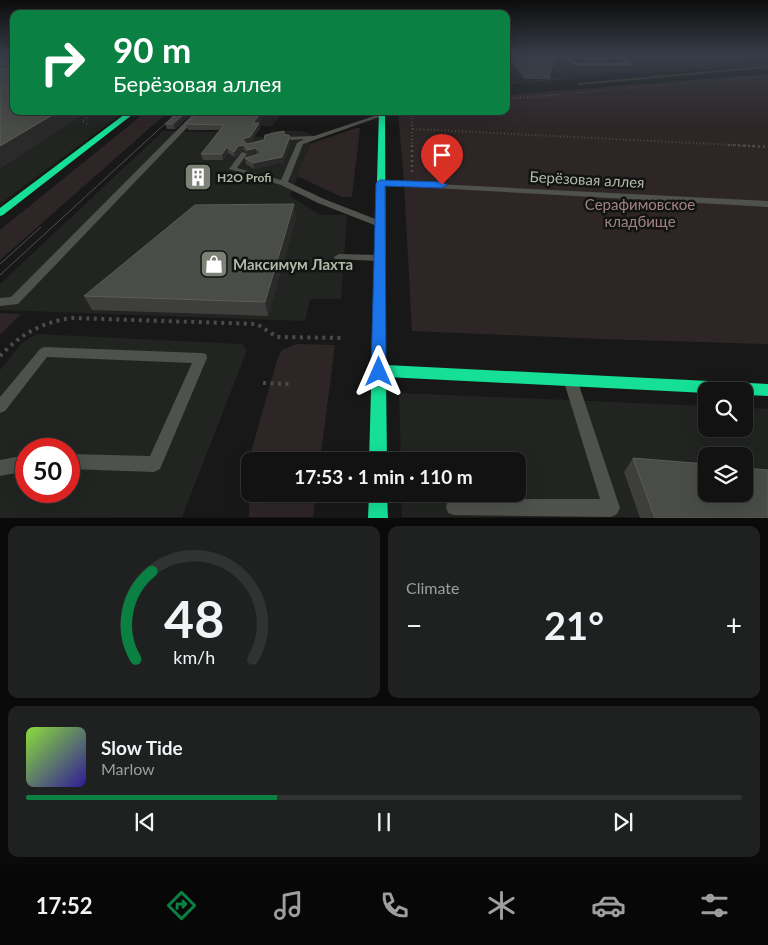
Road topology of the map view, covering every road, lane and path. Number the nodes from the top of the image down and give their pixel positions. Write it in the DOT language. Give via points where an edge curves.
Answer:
graph roads {
  1 [pos="558,79"];
  2 [pos="732,79"];
  3 [pos="510,83"];
  4 [pos="510,99"];
  5 [pos="90,115"];
  6 [pos="129,115"];
  7 [pos="196,115"];
  8 [pos="377,115"];
  9 [pos="382,115"];
  10 [pos="412,115"];
  11 [pos="87,124"];
  12 [pos="104,124"];
  13 [pos="117,124"];
  14 [pos="413,129"];
  15 [pos="317,137"];
  16 [pos="768,148"];
  17 [pos="298,150"];
  18 [pos="285,155"];
  19 [pos="236,166"];
  20 [pos="284,183"];
  21 [pos="380,183"];
  22 [pos="404,183"];
  23 [pos="321,201"];
  24 [pos="768,204"];
  25 [pos="310,206"];
  26 [pos="0,213"];
  27 [pos="380,224"];
  28 [pos="339,257"];
  29 [pos="380,258"];
  30 [pos="0,302"];
  31 [pos="342,338"];
  32 [pos="0,356"];
  33 [pos="379,372"];
  34 [pos="570,381"];
  35 [pos="263,383"];
  36 [pos="290,384"];
  37 [pos="768,390"];
  38 [pos="0,407"];
  39 [pos="378,452"];
  40 [pos="80,461"];
  41 [pos="15,465"];
  42 [pos="0,468"];
  43 [pos="378,502"];
  44 [pos="454,506"];
  45 [pos="378,518"];
  1 -- 3 [label="path"];
  2 -- 4 [label="path"];
  5 -- 11 [label="path" via="82,121"];
  6 -- 13 [label="main road"];
  7 -- 30 [label="lane" via="14,302"];
  8 -- 15 [label="lane"];
  9 -- 21 [label="main road"];
  10 -- 14 [label="path"];
  12 -- 13 [label="lane"];
  13 -- 26 [label="main road"];
  14 -- 16 [label="path"];
  14 -- 22 [label="path" via="412,180"];
  15 -- 17 [label="lane"];
  15 -- 17 [label="lane" via="290,141"];
  17 -- 18 [label="lane"];
  17 -- 20 [label="lane"];
  19 -- 19 [label="lane" via="247,160"];
  19 -- 20 [label="lane"];
  20 -- 23 [label="lane"];
  21 -- 22 [label="lane, Берёзовая аллея"];
  21 -- 27 [label="main road"];
  22 -- 24 [label="lane, Берёзовая аллея"];
  23 -- 25 [label="lane"];
  23 -- 27 [label="lane"];
  27 -- 29 [label="main road"];
  28 -- 29 [label="lane"];
  29 -- 33 [label="main road"];
  31 -- 32 [label="path" via="277,337 257,324 72,318 51,320 29,330"];
  33 -- 34 [label="main road"];
  33 -- 39 [label="main road"];
  34 -- 37 [label="main road"];
  34 -- 44 [label="lane" via="611,508"];
  35 -- 36 [label="path"];
  38 -- 40 [label="lane" via="44,352 201,358 154,464"];
  41 -- 42 [label="lane"];
  43 -- 45 [label="main road"];
}
